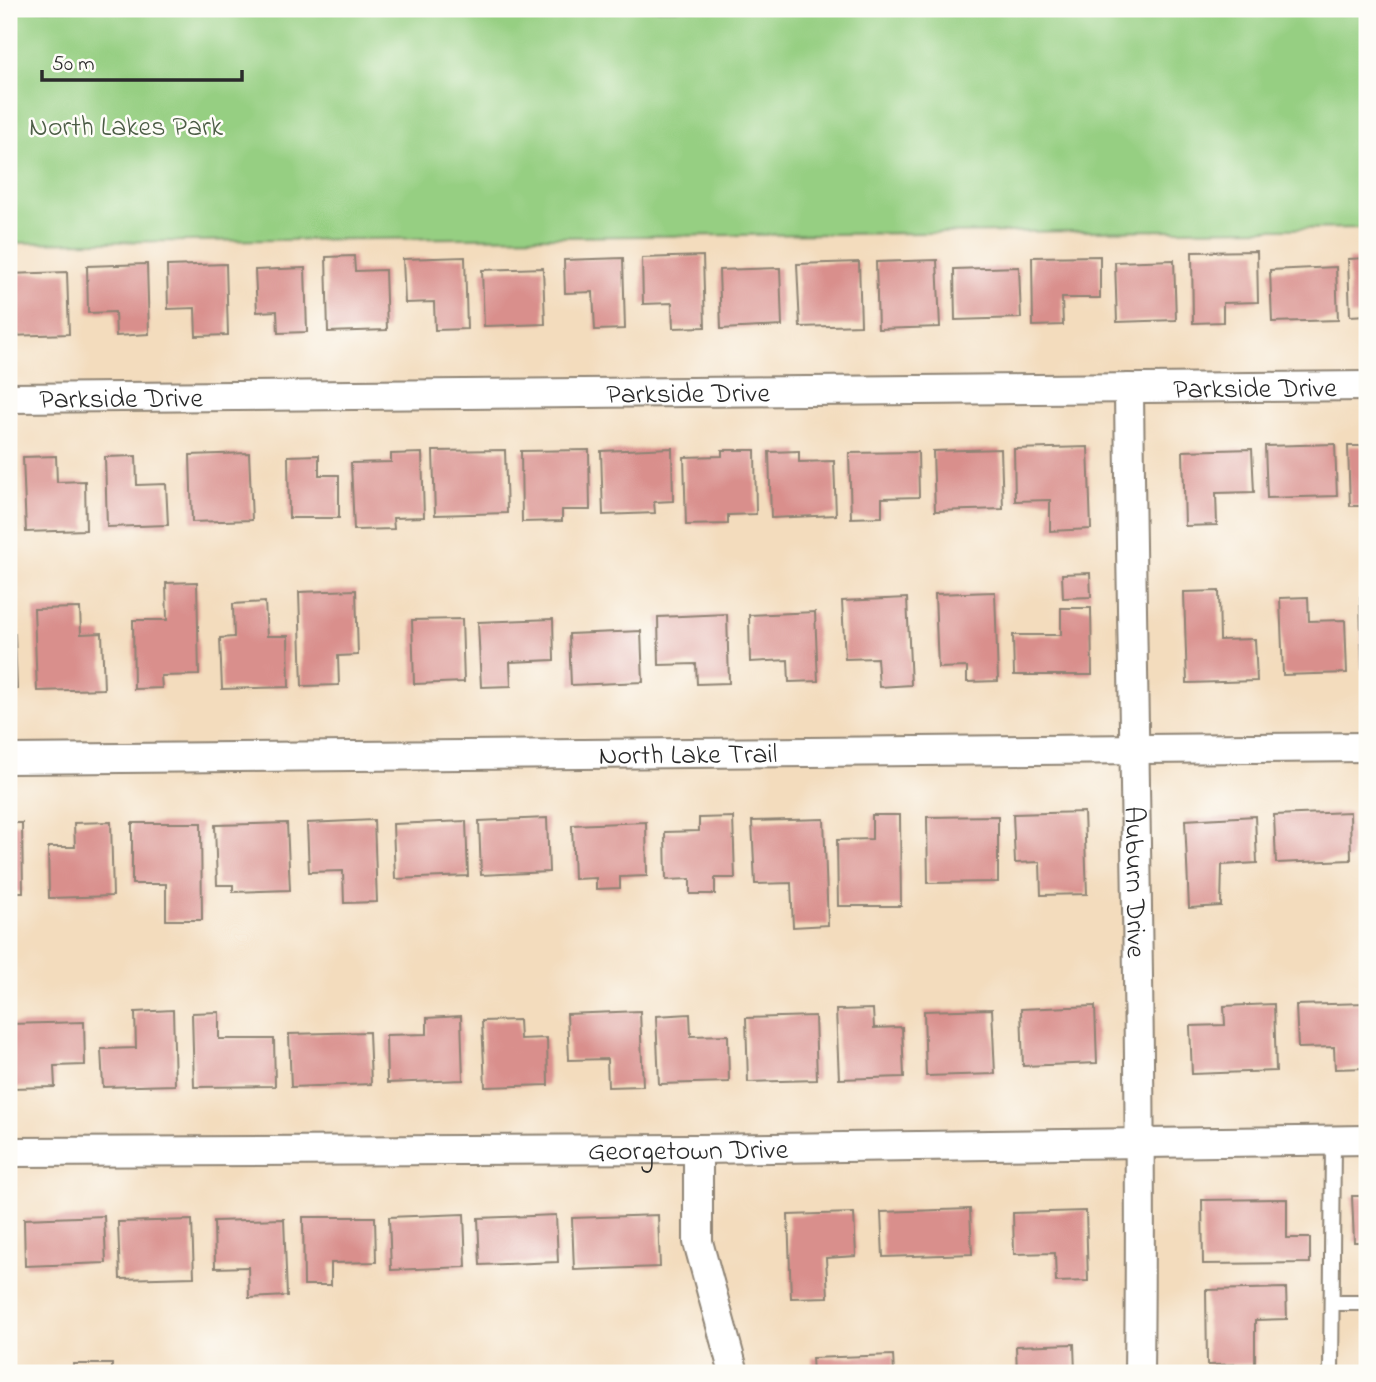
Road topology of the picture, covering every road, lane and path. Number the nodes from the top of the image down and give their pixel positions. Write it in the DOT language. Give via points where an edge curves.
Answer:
graph roads {
  1 [pos="1367,386"];
  2 [pos="1129,388"];
  3 [pos="9,398"];
  4 [pos="1367,747"];
  5 [pos="1132,750"];
  6 [pos="9,759"];
  7 [pos="1367,1140"];
  8 [pos="1333,1141"];
  9 [pos="1142,1144"];
  10 [pos="698,1149"];
  11 [pos="9,1152"];
  12 [pos="1332,1303"];
  13 [pos="1367,1303"];
  14 [pos="734,1373"];
  15 [pos="1139,1373"];
  16 [pos="1331,1373"];
  1 -- 2 [label="street, Parkside Drive"];
  2 -- 3 [label="street, Parkside Drive"];
  2 -- 5 [label="street, Auburn Drive"];
  4 -- 5 [label="street, North Lake Trail"];
  5 -- 6 [label="street, North Lake Trail"];
  5 -- 9 [label="street, Auburn Drive"];
  7 -- 8 [label="street, Georgetown Drive"];
  8 -- 9 [label="street, Georgetown Drive"];
  8 -- 12 [label="lane"];
  9 -- 10 [label="street, Georgetown Drive"];
  9 -- 15 [label="street, Auburn Drive"];
  10 -- 11 [label="street, Georgetown Drive"];
  10 -- 14 [label="street" via="698,1242"];
  12 -- 13 [label="lane"];
  12 -- 16 [label="lane"];
}
